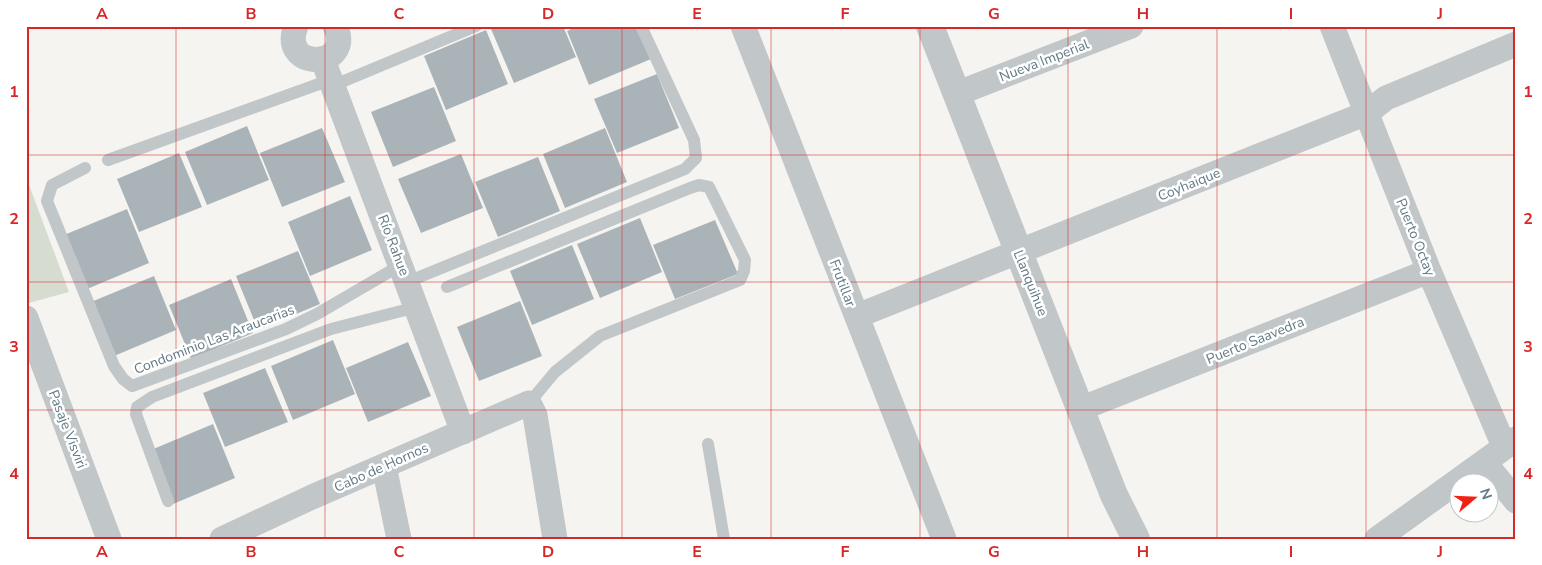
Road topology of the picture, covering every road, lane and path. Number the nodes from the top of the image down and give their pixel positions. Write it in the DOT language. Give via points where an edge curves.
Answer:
graph roads {
  1 [pos="296,26"];
  2 [pos="335,26"];
  3 [pos="476,26"];
  4 [pos="641,26"];
  5 [pos="743,26"];
  6 [pos="930,26"];
  7 [pos="1131,26"];
  8 [pos="1332,26"];
  9 [pos="1516,44"];
  10 [pos="328,75"];
  11 [pos="956,94"];
  12 [pos="1367,114"];
  13 [pos="108,160"];
  14 [pos="85,168"];
  15 [pos="1018,252"];
  16 [pos="1429,271"];
  17 [pos="404,273"];
  18 [pos="447,287"];
  19 [pos="417,307"];
  20 [pos="856,316"];
  21 [pos="26,318"];
  22 [pos="532,408"];
  23 [pos="1080,409"];
  24 [pos="463,432"];
  25 [pos="1510,442"];
  26 [pos="708,444"];
  27 [pos="1484,462"];
  28 [pos="384,466"];
  29 [pos="168,501"];
  30 [pos="1516,501"];
  31 [pos="227,538"];
  32 [pos="109,539"];
  33 [pos="399,539"];
  34 [pos="555,539"];
  35 [pos="724,539"];
  36 [pos="944,539"];
  37 [pos="1136,539"];
  38 [pos="1377,539"];
  1 -- 10 [label="street" via="293,33 296,48 307,59 315,60"];
  2 -- 10 [label="street" via="338,45 329,56"];
  3 -- 10 [label="lane"];
  4 -- 17 [label="lane" via="694,140 696,158 685,169"];
  5 -- 20 [label="street, Frutillar"];
  6 -- 11 [label="street, Llanquihue"];
  7 -- 11 [label="street, Nueva Imperial"];
  8 -- 12 [label="street, Puerto Octay"];
  9 -- 12 [label="street, Coyhaique" via="1386,98"];
  10 -- 13 [label="lane"];
  10 -- 17 [label="street, Río Rahue"];
  11 -- 15 [label="street, Llanquihue"];
  12 -- 15 [label="street, Coyhaique"];
  12 -- 16 [label="street, Puerto Octay"];
  14 -- 17 [label="lane, Condominio Las Araucarias" via="52,185 47,201 114,366 132,386 286,329"];
  15 -- 20 [label="street, Coyhaique"];
  15 -- 23 [label="street, Llanquihue"];
  16 -- 23 [label="street, Puerto Saavedra"];
  16 -- 25 [label="street, Puerto Octay"];
  17 -- 19 [label="street, Río Rahue"];
  18 -- 22 [label="lane" via="690,188 709,187 745,260 740,280 600,336 555,372"];
  19 -- 24 [label="street, Río Rahue"];
  19 -- 29 [label="lane" via="331,329 152,397 137,407 136,414"];
  20 -- 36 [label="street, Frutillar"];
  21 -- 32 [label="street, Pasaje Visviri"];
  22 -- 24 [label="street, Cabo de Hornos"];
  22 -- 34 [label="street"];
  23 -- 37 [label="street, Llanquihue" via="1114,495"];
  24 -- 28 [label="street, Cabo de Hornos"];
  25 -- 27 [label="street"];
  26 -- 35 [label="lane"];
  27 -- 30 [label="street"];
  27 -- 38 [label="street"];
  28 -- 31 [label="street, Cabo de Hornos"];
  28 -- 33 [label="street"];
}
